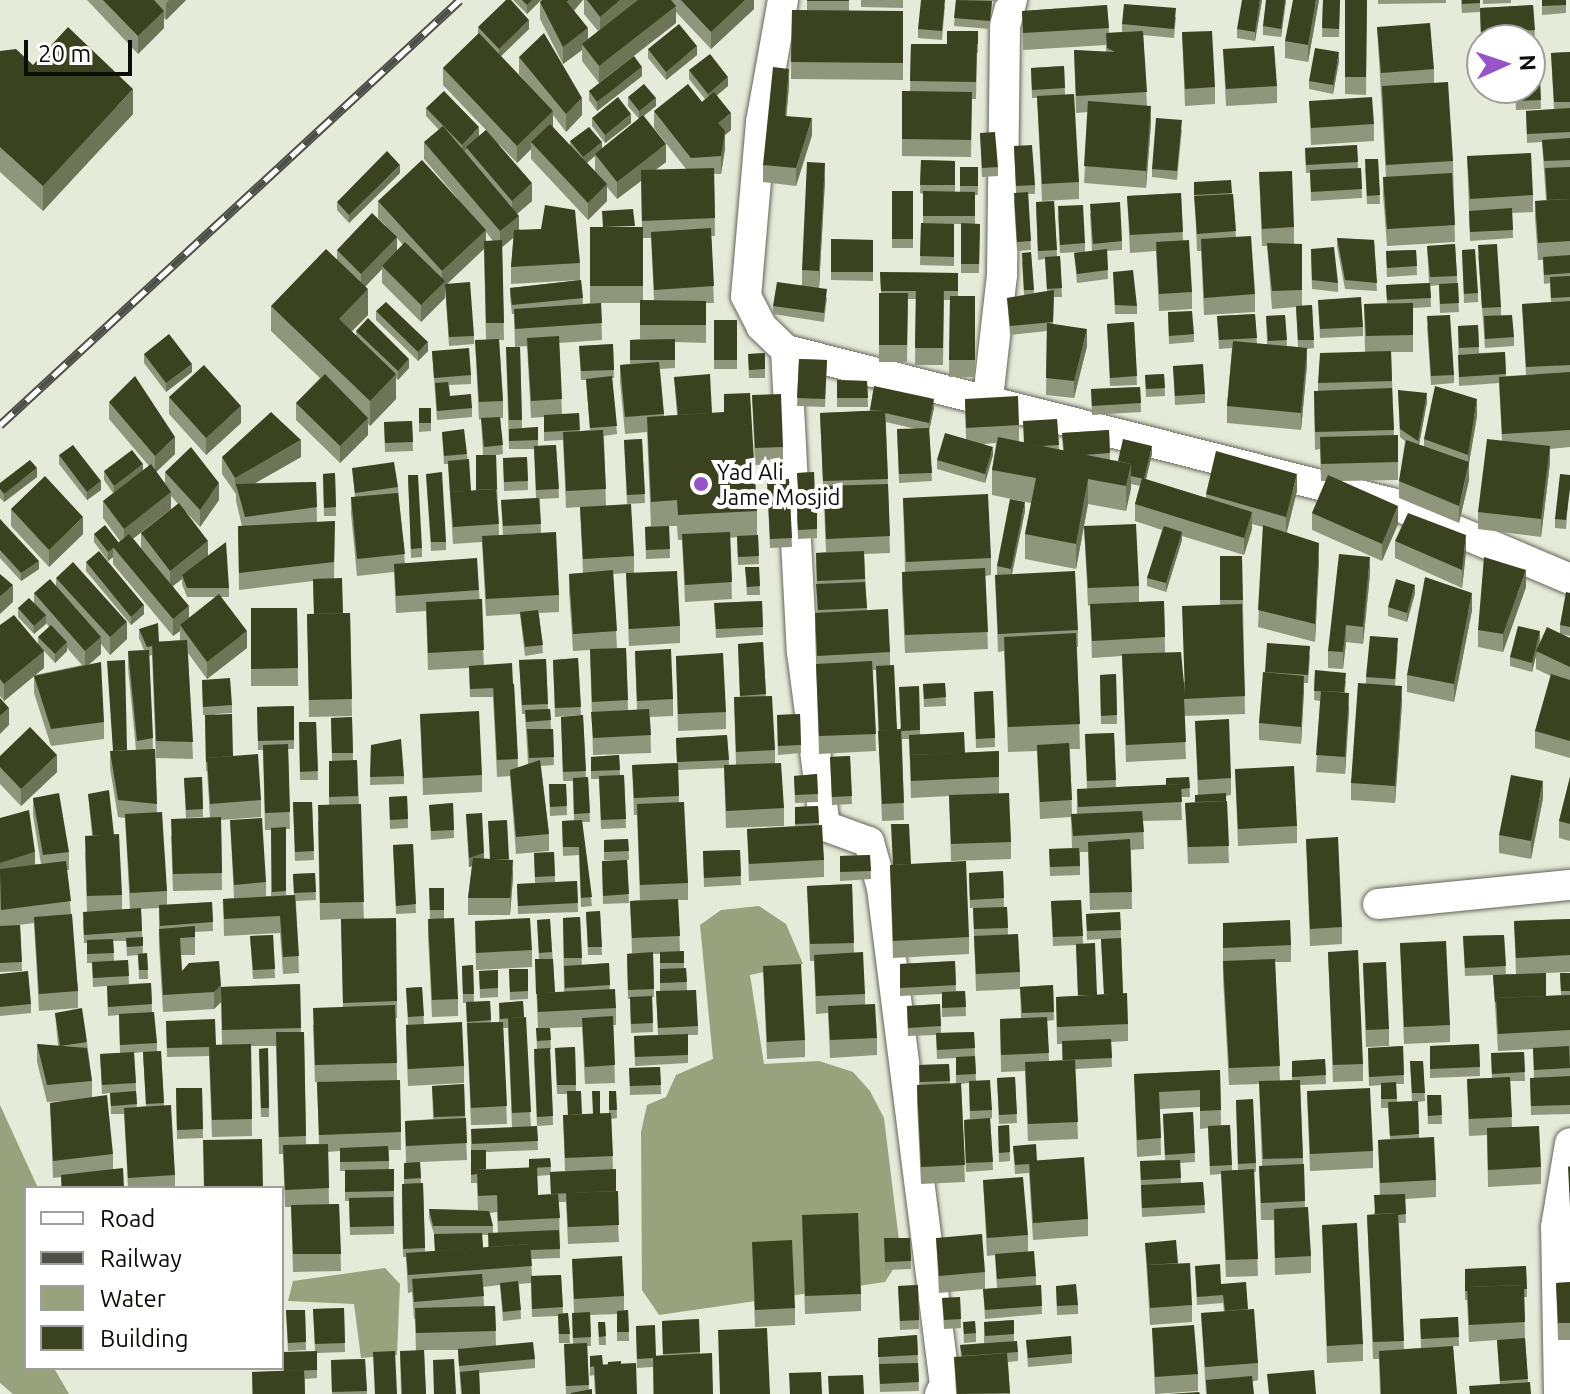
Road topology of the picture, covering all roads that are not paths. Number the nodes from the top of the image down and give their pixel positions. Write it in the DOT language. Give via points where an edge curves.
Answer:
graph roads {
  1 [pos="783,0"];
  2 [pos="1012,0"];
  3 [pos="786,350"];
  4 [pos="988,398"];
  5 [pos="1570,579"];
  6 [pos="1570,885"];
  7 [pos="1378,904"];
  8 [pos="1570,1143"];
  9 [pos="940,1394"];
  10 [pos="1559,1394"];
  1 -- 3 [label="street" via="761,122 746,296 761,326"];
  2 -- 4 [label="street" via="1005,26 1002,275"];
  3 -- 4 [label="street"];
  3 -- 9 [label="street" via="802,652 825,826 869,842 882,888 945,1385"];
  4 -- 5 [label="street" via="1391,503"];
  6 -- 7 [label="street"];
  8 -- 10 [label="street" via="1556,1227"];
}
